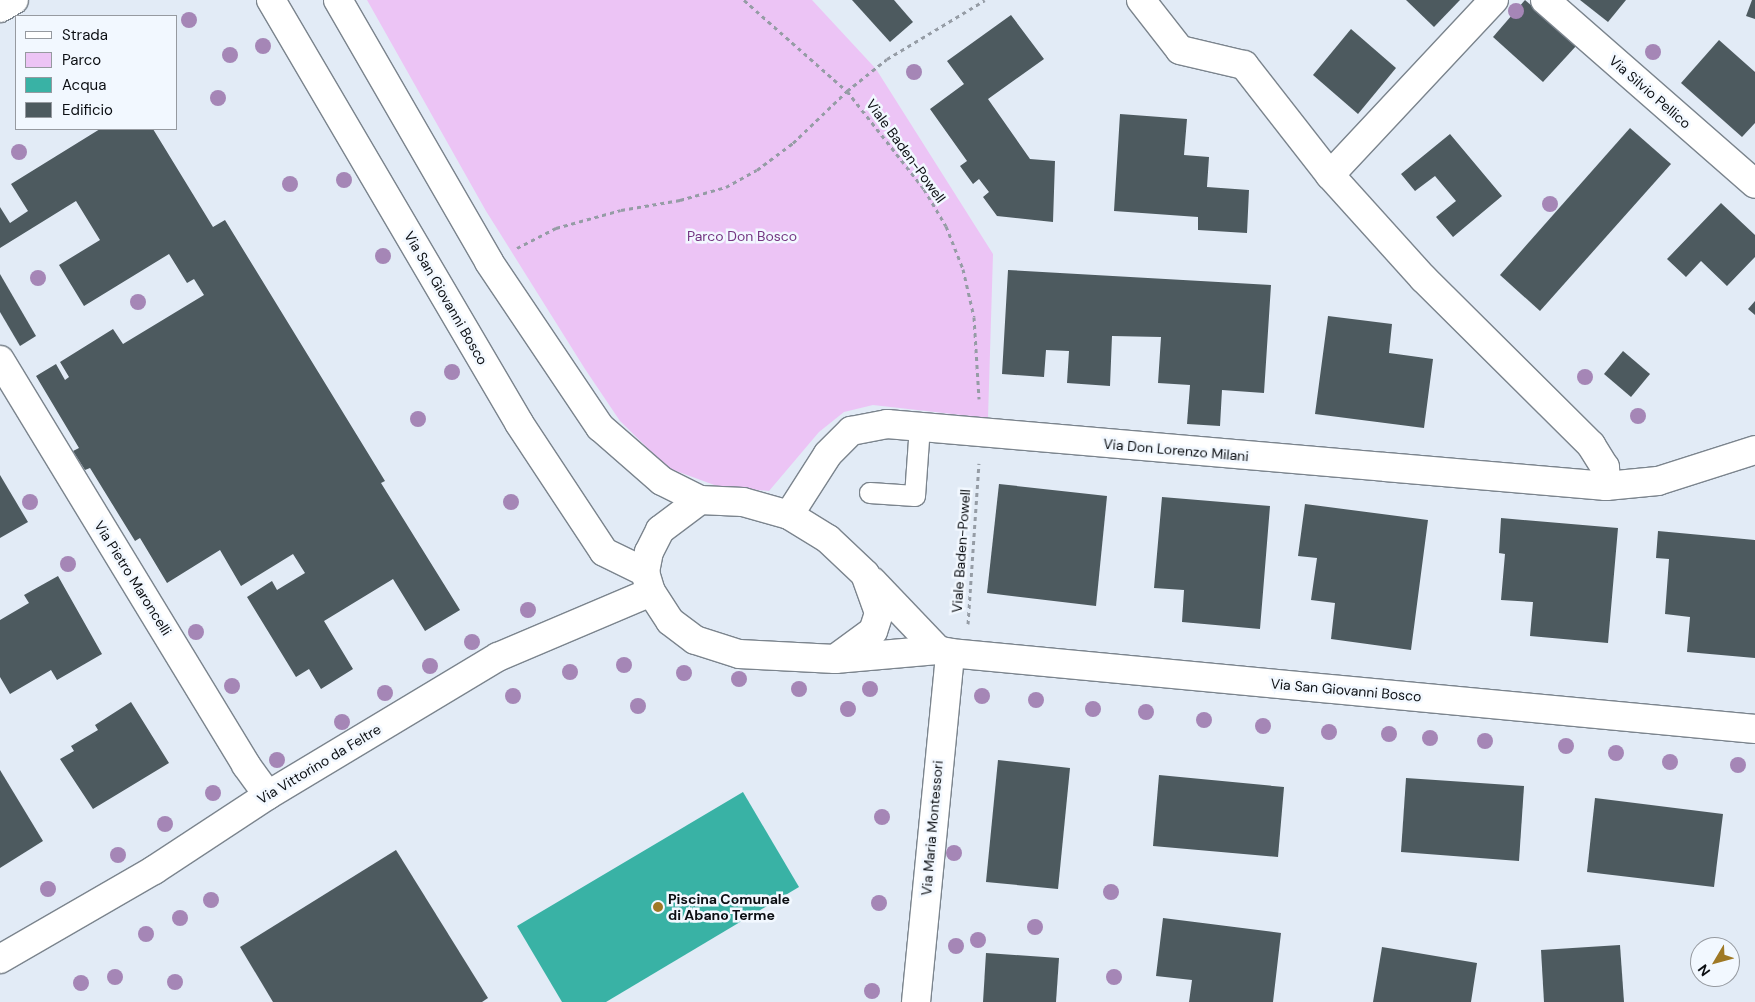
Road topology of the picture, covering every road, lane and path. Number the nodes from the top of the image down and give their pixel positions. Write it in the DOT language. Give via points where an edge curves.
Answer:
graph roads {
  1 [pos="14,0"];
  2 [pos="271,0"];
  3 [pos="338,0"];
  4 [pos="744,0"];
  5 [pos="985,0"];
  6 [pos="1140,0"];
  7 [pos="1494,0"];
  8 [pos="1545,0"];
  9 [pos="0,8"];
  10 [pos="848,91"];
  11 [pos="1330,174"];
  12 [pos="1755,184"];
  13 [pos="489,262"];
  14 [pos="0,360"];
  15 [pos="980,409"];
  16 [pos="920,427"];
  17 [pos="1755,450"];
  18 [pos="979,459"];
  19 [pos="1606,486"];
  20 [pos="870,493"];
  21 [pos="700,500"];
  22 [pos="789,515"];
  23 [pos="865,574"];
  24 [pos="648,582"];
  25 [pos="951,653"];
  26 [pos="835,659"];
  27 [pos="1755,729"];
  28 [pos="268,795"];
  29 [pos="0,959"];
  30 [pos="916,1002"];
  1 -- 9 [label="street"];
  2 -- 24 [label="street, Via San Giovanni Bosco" via="520,423 598,544 604,552"];
  3 -- 13 [label="street"];
  4 -- 10 [label="path, Viale Baden-Powell"];
  5 -- 10 [label="path" via="887,59"];
  6 -- 11 [label="street" via="1180,50 1244,65"];
  7 -- 11 [label="street"];
  8 -- 12 [label="street, Via Silvio Pellico"];
  10 -- 13 [label="path" via="793,143 757,170 726,187 556,228"];
  10 -- 15 [label="path, Viale Baden-Powell" via="924,189 946,226 963,269 974,317"];
  11 -- 19 [label="street" via="1423,278 1591,445 1605,467"];
  13 -- 21 [label="street" via="600,427 662,481"];
  14 -- 28 [label="street, Via Pietro Maroncelli" via="246,765"];
  16 -- 19 [label="street, Via Don Lorenzo Milani"];
  16 -- 20 [label="lane" via="915,496"];
  16 -- 22 [label="street, Via Don Lorenzo Milani" via="887,424 851,431 828,454"];
  17 -- 19 [label="street, Via Don Lorenzo Milani" via="1670,478"];
  18 -- 25 [label="path, Viale Baden-Powell"];
  21 -- 22 [label="street" via="742,502"];
  21 -- 24 [label="street" via="660,530 649,552"];
  22 -- 23 [label="street" via="828,539"];
  23 -- 25 [label="street"];
  23 -- 26 [label="street" via="879,613 873,631"];
  24 -- 26 [label="street, Via San Giovanni Bosco" via="670,621 695,640 739,654"];
  24 -- 28 [label="street, Via Vittorino da Feltre" via="498,657"];
  25 -- 26 [label="street, Via San Giovanni Bosco"];
  25 -- 27 [label="street, Via San Giovanni Bosco"];
  25 -- 30 [label="street, Via Maria Montessori"];
  28 -- 29 [label="street, Via Vittorino da Feltre" via="154,870"];
}
